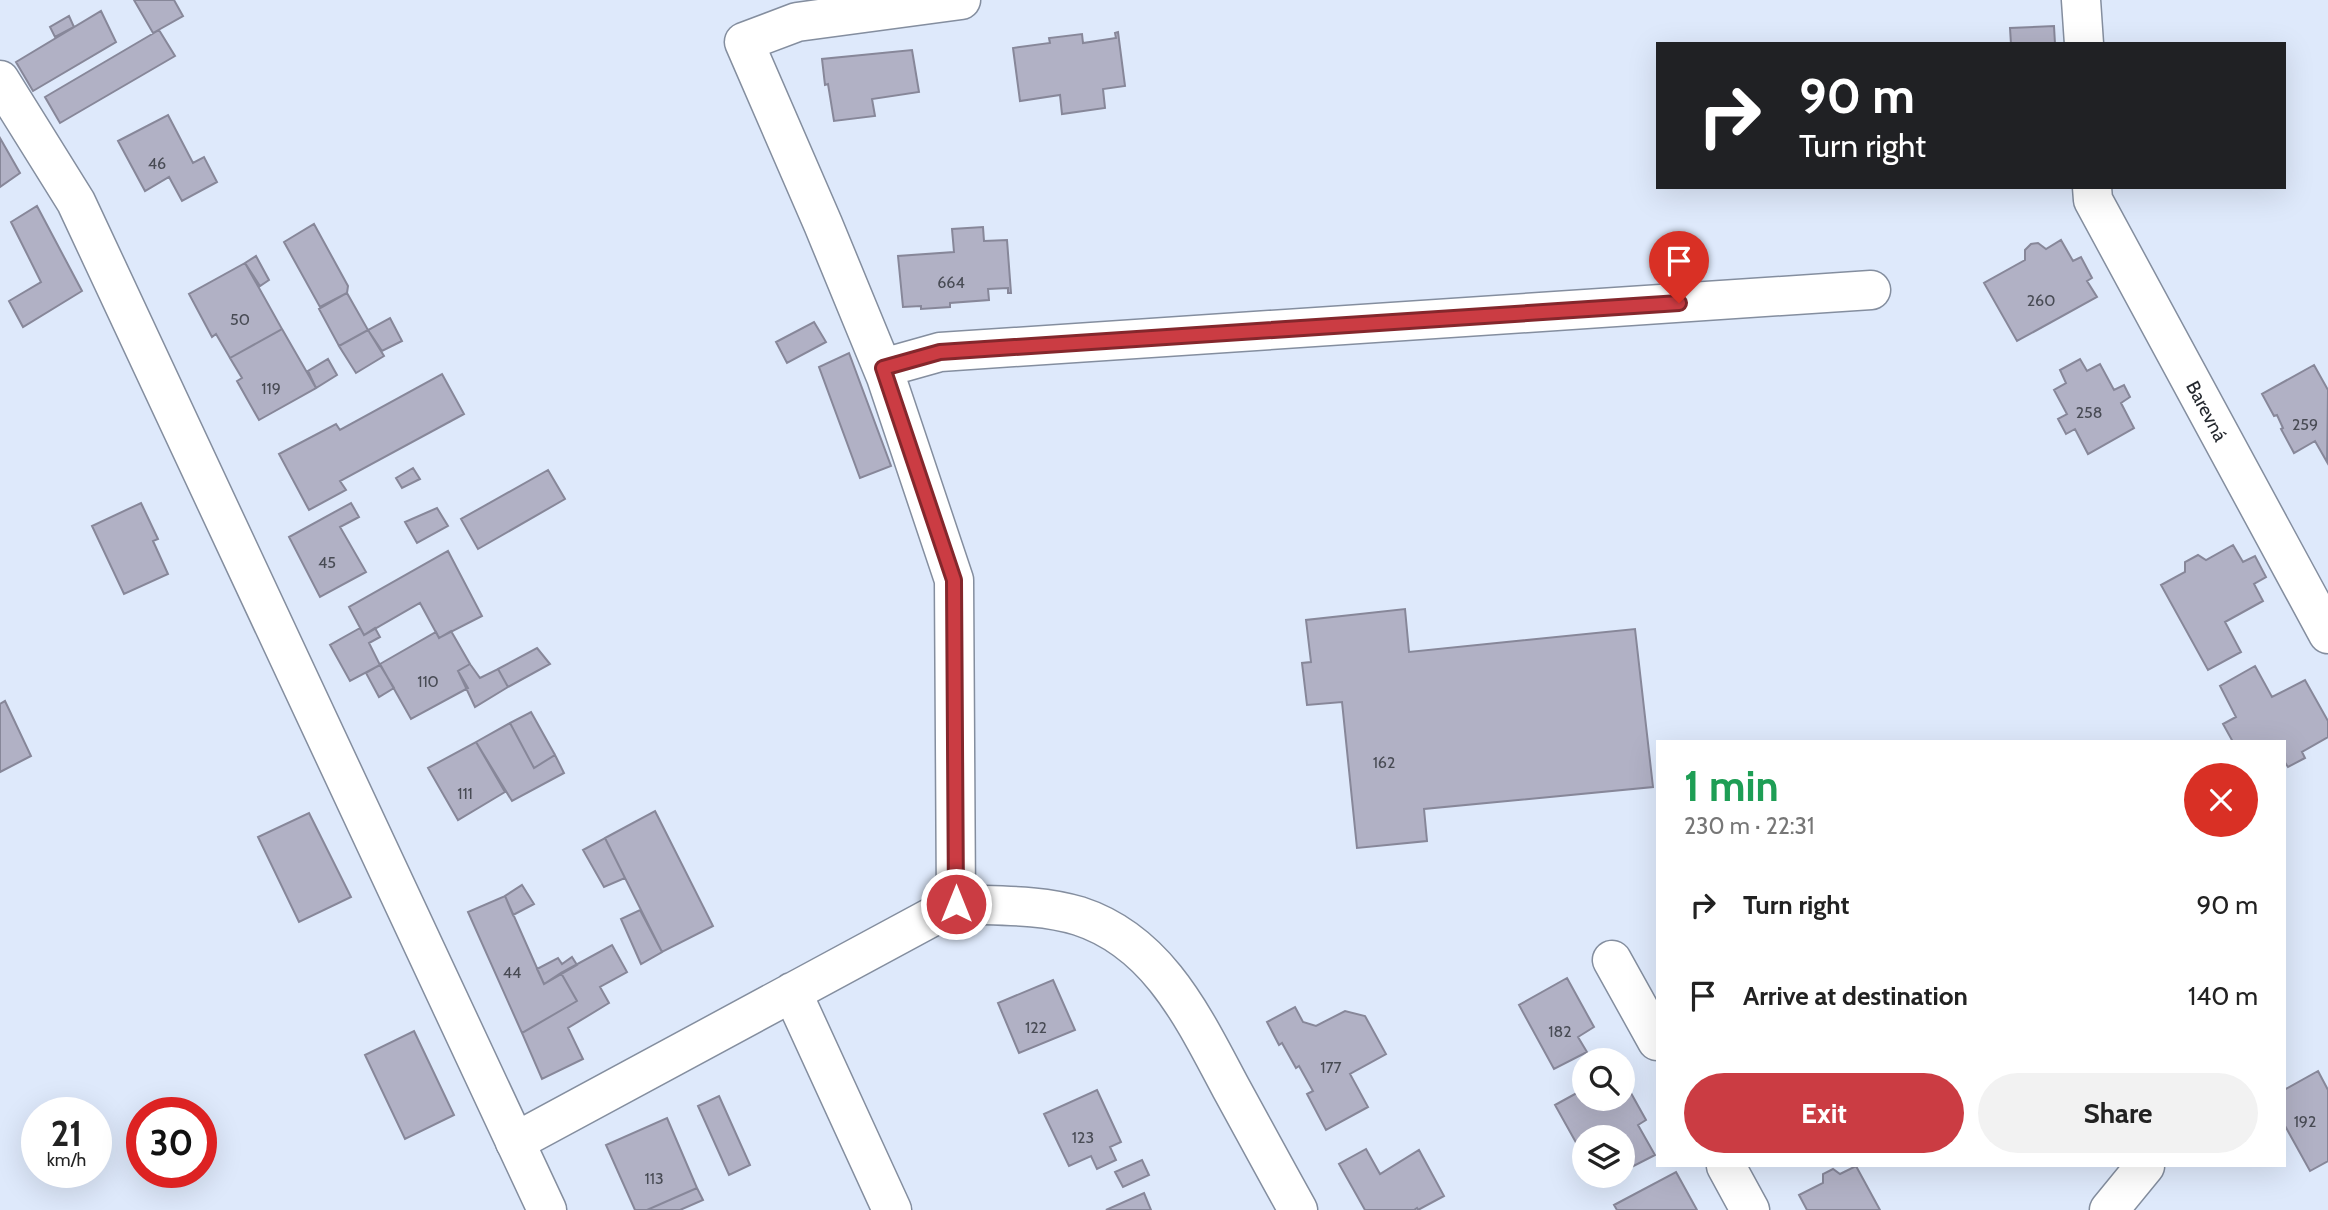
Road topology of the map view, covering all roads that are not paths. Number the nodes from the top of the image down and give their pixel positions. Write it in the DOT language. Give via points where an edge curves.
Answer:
graph roads {
  1 [pos="961,0"];
  2 [pos="2081,0"];
  3 [pos="2084,42"];
  4 [pos="0,80"];
  5 [pos="2092,189"];
  6 [pos="1871,290"];
  7 [pos="883,368"];
  8 [pos="2328,634"];
  9 [pos="956,904"];
  10 [pos="1612,960"];
  11 [pos="792,992"];
  12 [pos="1656,1039"];
  13 [pos="515,1142"];
  14 [pos="1727,1167"];
  15 [pos="2144,1167"];
  16 [pos="547,1210"];
  17 [pos="892,1210"];
  18 [pos="1297,1210"];
  19 [pos="1750,1210"];
  20 [pos="2109,1210"];
  1 -- 7 [label="street" via="797,22 744,42"];
  2 -- 3 [label="street"];
  4 -- 13 [label="street" via="76,202"];
  5 -- 8 [label="street, Barevná" via="2093,200"];
  6 -- 7 [label="street" via="940,352"];
  7 -- 9 [label="street" via="954,580"];
  9 -- 11 [label="street"];
  9 -- 18 [label="street" via="1029,907 1079,916 1148,958 1183,1000"];
  10 -- 12 [label="street"];
  11 -- 13 [label="street"];
  11 -- 17 [label="street"];
  13 -- 16 [label="street"];
  14 -- 19 [label="street"];
  15 -- 20 [label="street"];
}
